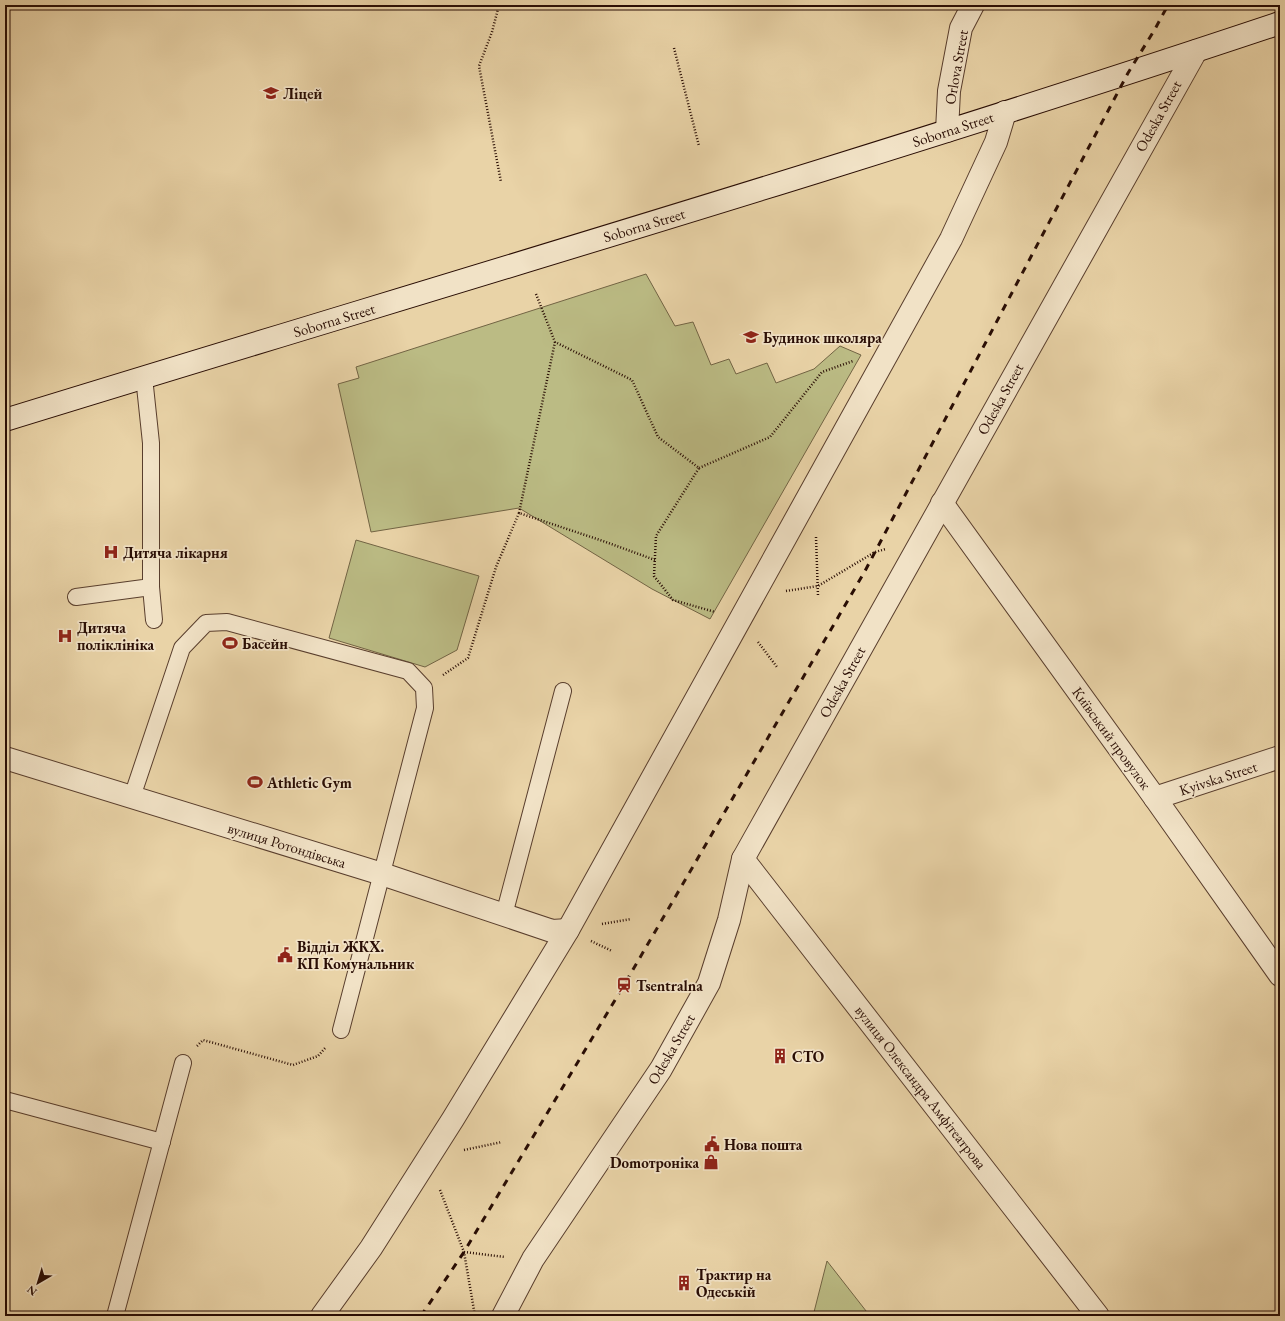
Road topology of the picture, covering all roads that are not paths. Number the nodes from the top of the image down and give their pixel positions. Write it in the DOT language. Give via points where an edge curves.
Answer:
graph roads {
  1 [pos="973,5"];
  2 [pos="1280,23"];
  3 [pos="1196,51"];
  4 [pos="1005,112"];
  5 [pos="947,131"];
  6 [pos="144,377"];
  7 [pos="5,420"];
  8 [pos="942,503"];
  9 [pos="151,587"];
  10 [pos="76,597"];
  11 [pos="154,620"];
  12 [pos="563,691"];
  13 [pos="1280,757"];
  14 [pos="5,758"];
  15 [pos="132,797"];
  16 [pos="1155,798"];
  17 [pos="743,859"];
  18 [pos="382,874"];
  19 [pos="504,915"];
  20 [pos="568,930"];
  21 [pos="1280,975"];
  22 [pos="341,1030"];
  23 [pos="183,1064"];
  24 [pos="5,1100"];
  25 [pos="162,1142"];
  26 [pos="115,1316"];
  27 [pos="322,1316"];
  28 [pos="503,1316"];
  29 [pos="1098,1316"];
  1 -- 5 [label="street, Orlova Street" via="961,28 949,91"];
  2 -- 3 [label="street, Soborna Street"];
  3 -- 4 [label="street, Soborna Street"];
  3 -- 8 [label="street, Odeska Street"];
  4 -- 5 [label="street, Soborna Street"];
  4 -- 20 [label="street" via="996,142 951,239"];
  5 -- 6 [label="street, Soborna Street"];
  6 -- 7 [label="street, Soborna Street"];
  6 -- 9 [label="lane" via="151,443"];
  8 -- 16 [label="street, Київський провулок"];
  8 -- 17 [label="street, Odeska Street"];
  9 -- 10 [label="lane"];
  9 -- 11 [label="lane"];
  12 -- 19 [label="lane"];
  13 -- 16 [label="street, Kyivska Street"];
  14 -- 15 [label="street, вулиця Ротондівська"];
  15 -- 18 [label="street, вулиця Ротондівська"];
  15 -- 18 [label="lane" via="182,648 206,622 227,622 408,671 424,688 425,708"];
  16 -- 21 [label="street, Київський провулок"];
  17 -- 28 [label="street, Odeska Street" via="729,920 709,983 661,1069 533,1259"];
  17 -- 29 [label="street, вулиця Олександра Амфітеатрова"];
  18 -- 19 [label="street, вулиця Ротондівська"];
  18 -- 22 [label="lane"];
  19 -- 20 [label="street, вулиця Ротондівська" via="552,931"];
  20 -- 27 [label="street" via="428,1159 371,1248"];
  23 -- 25 [label="lane"];
  24 -- 25 [label="lane"];
  25 -- 26 [label="lane"];
}
